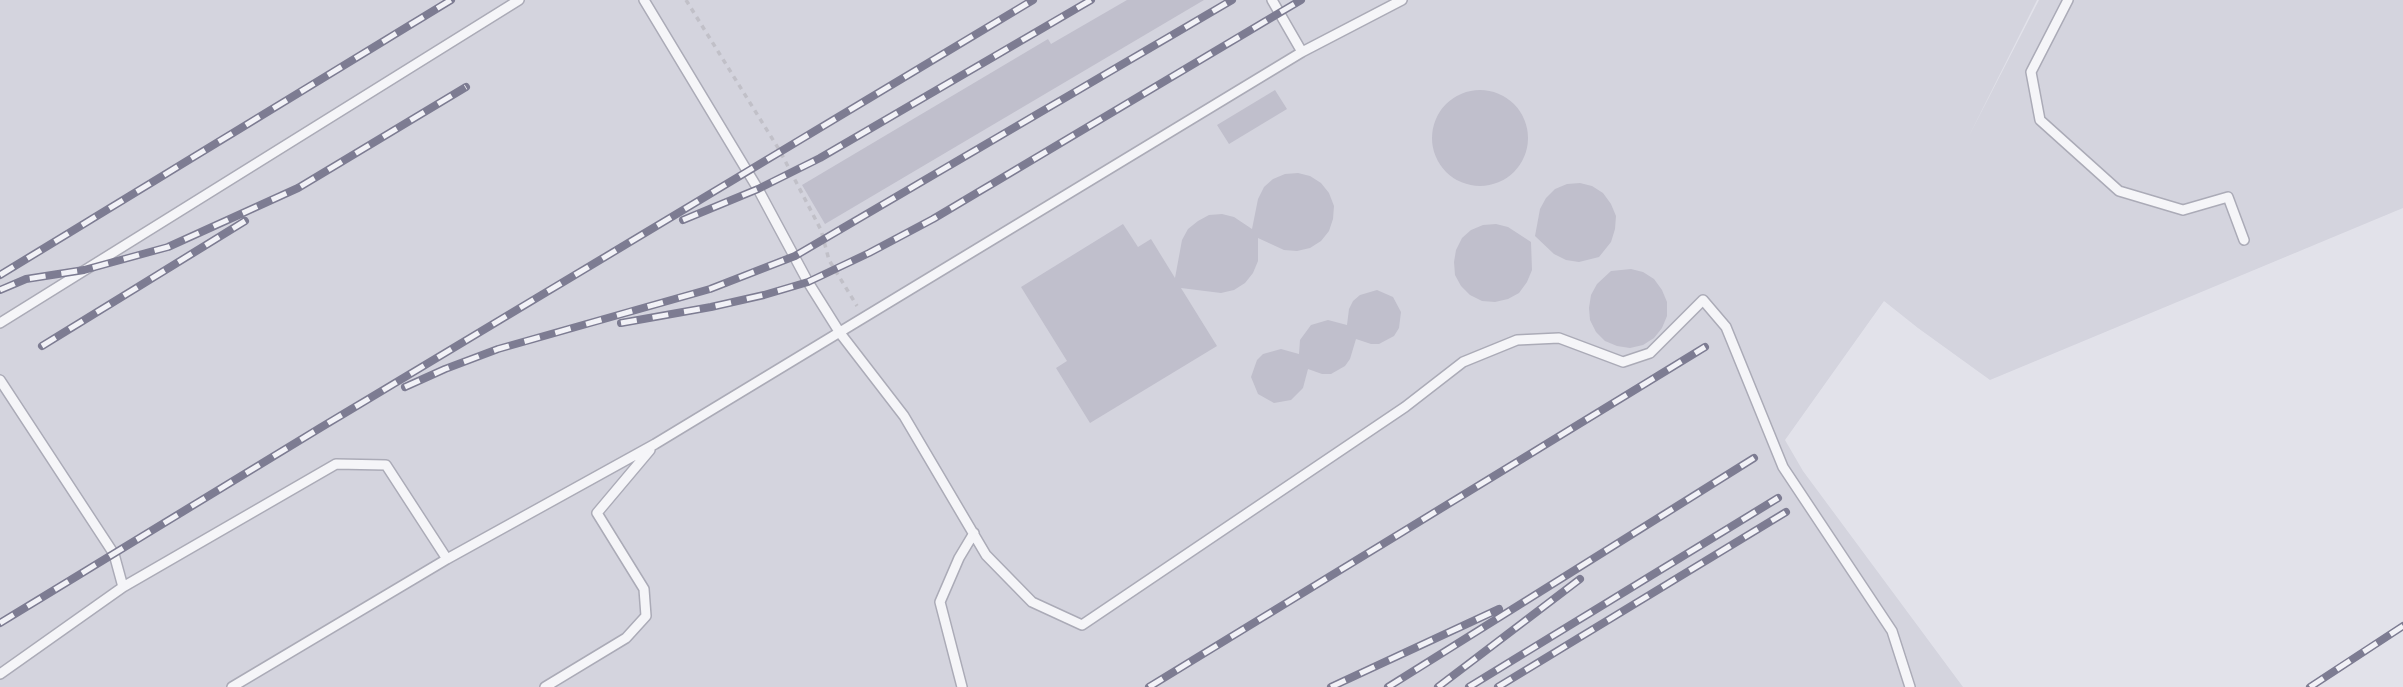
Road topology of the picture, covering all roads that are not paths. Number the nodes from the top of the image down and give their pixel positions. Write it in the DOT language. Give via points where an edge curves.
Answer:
graph roads {
  1 [pos="519,0"];
  2 [pos="644,0"];
  3 [pos="1272,0"];
  4 [pos="1402,0"];
  5 [pos="2068,0"];
  6 [pos="1302,52"];
  7 [pos="2244,240"];
  8 [pos="0,323"];
  9 [pos="840,333"];
  10 [pos="0,380"];
  11 [pos="655,444"];
  12 [pos="974,533"];
  13 [pos="447,559"];
  14 [pos="123,587"];
  15 [pos="0,674"];
  16 [pos="232,687"];
  17 [pos="545,687"];
  18 [pos="962,687"];
  19 [pos="1910,687"];
  1 -- 8 [label="lane"];
  2 -- 9 [label="lane"];
  3 -- 6 [label="lane"];
  4 -- 6 [label="lane"];
  5 -- 7 [label="lane" via="2031,72 2040,120 2119,191 2183,210 2228,197"];
  6 -- 9 [label="lane"];
  9 -- 11 [label="lane"];
  9 -- 12 [label="lane" via="904,416"];
  10 -- 14 [label="lane" via="114,554"];
  11 -- 13 [label="lane"];
  11 -- 17 [label="lane" via="597,513 644,589 646,616 626,638"];
  12 -- 18 [label="lane" via="940,602"];
  12 -- 19 [label="lane" via="986,555 1032,601 1083,625 1405,407 1463,362 1517,340 1559,338 1623,362 1650,353 1703,300 1726,327 1783,467 1892,631"];
  13 -- 14 [label="lane" via="386,465 336,464"];
  13 -- 16 [label="lane"];
  14 -- 15 [label="lane"];
}
